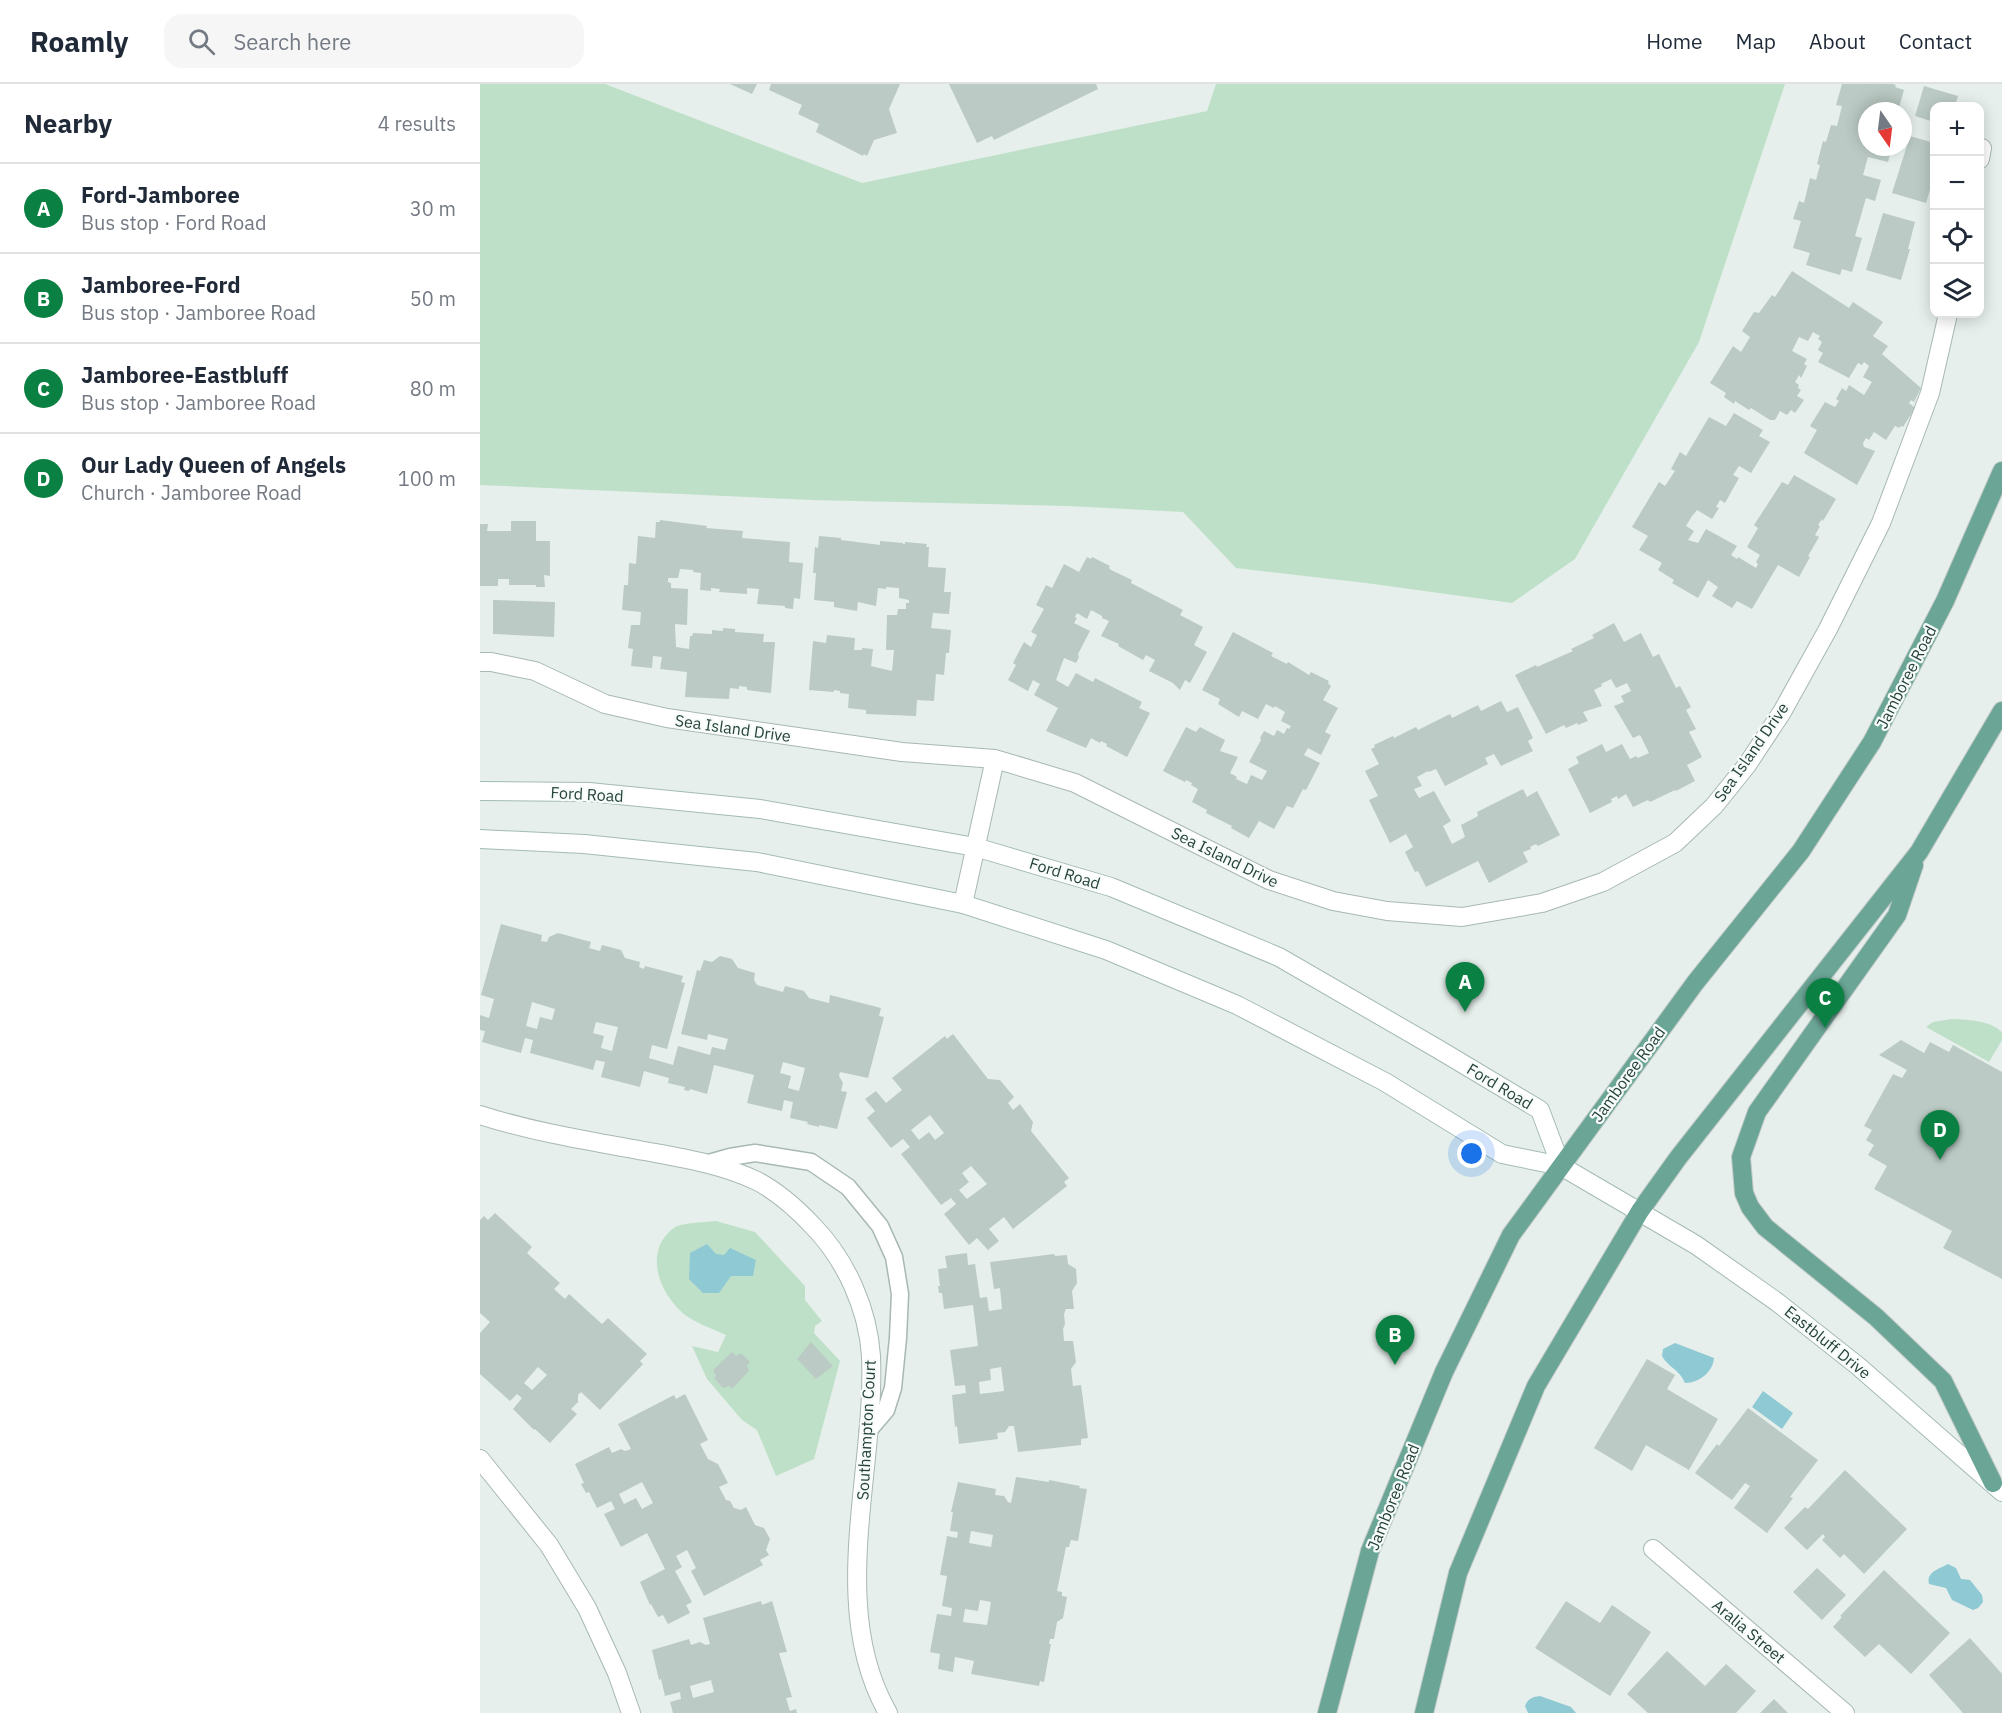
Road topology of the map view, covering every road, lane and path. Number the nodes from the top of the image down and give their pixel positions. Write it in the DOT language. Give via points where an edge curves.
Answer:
graph roads {
  1 [pos="1947,318"];
  2 [pos="2002,471"];
  3 [pos="480,662"];
  4 [pos="2002,711"];
  5 [pos="995,759"];
  6 [pos="480,791"];
  7 [pos="480,839"];
  8 [pos="975,847"];
  9 [pos="1919,852"];
  10 [pos="963,904"];
  11 [pos="480,1116"];
  12 [pos="709,1163"];
  13 [pos="1561,1166"];
  14 [pos="1640,1210"];
  15 [pos="868,1431"];
  16 [pos="480,1459"];
  17 [pos="1997,1488"];
  18 [pos="1653,1549"];
  19 [pos="631,1713"];
  20 [pos="888,1713"];
  21 [pos="1327,1713"];
  22 [pos="1424,1713"];
  23 [pos="1845,1713"];
  1 -- 5 [label="street, Sea Island Drive" via="1930,393 1881,523 1782,712 1714,806 1675,843 1603,882 1542,903 1462,917 1388,911 1333,901 1269,880 1075,783"];
  2 -- 13 [label="main road, Jamboree Road" via="1945,601 1872,742 1801,851 1695,982"];
  3 -- 5 [label="street, Sea Island Drive" via="535,671 605,704 667,718 902,752"];
  4 -- 9 [label="main road"];
  5 -- 8 [label="street"];
  6 -- 8 [label="street, Ford Road" via="590,792 760,809"];
  7 -- 10 [label="street" via="584,844 756,862"];
  8 -- 10 [label="street"];
  8 -- 13 [label="street, Ford Road" via="1111,887 1279,957 1540,1110"];
  9 -- 14 [label="main road"];
  9 -- 17 [label="main road" via="1897,915 1757,1112 1741,1157 1744,1193 1765,1227 1876,1317 1943,1380"];
  10 -- 13 [label="street" via="1106,951 1237,1005 1385,1082 1502,1154"];
  11 -- 12 [label="street, Southampton Court" via="566,1137"];
  12 -- 15 [label="street, Southampton Court" via="757,1182 795,1207 826,1239 850,1278 862,1310 871,1354"];
  12 -- 15 [label="lane" via="755,1153 811,1162 848,1187 880,1227 894,1257 900,1294 898,1338 893,1388 886,1410"];
  13 -- 14 [label="street"];
  13 -- 21 [label="main road, Jamboree Road" via="1512,1235 1444,1372 1370,1551"];
  14 -- 17 [label="street, Eastbluff Drive" via="1777,1302 1876,1381"];
  14 -- 22 [label="main road" via="1536,1386 1458,1573"];
  15 -- 20 [label="street, Southampton Court" via="857,1578 859,1622 868,1665"];
  16 -- 19 [label="street" via="549,1545 581,1599 617,1673"];
  18 -- 23 [label="street, Aralia Street"];
}
